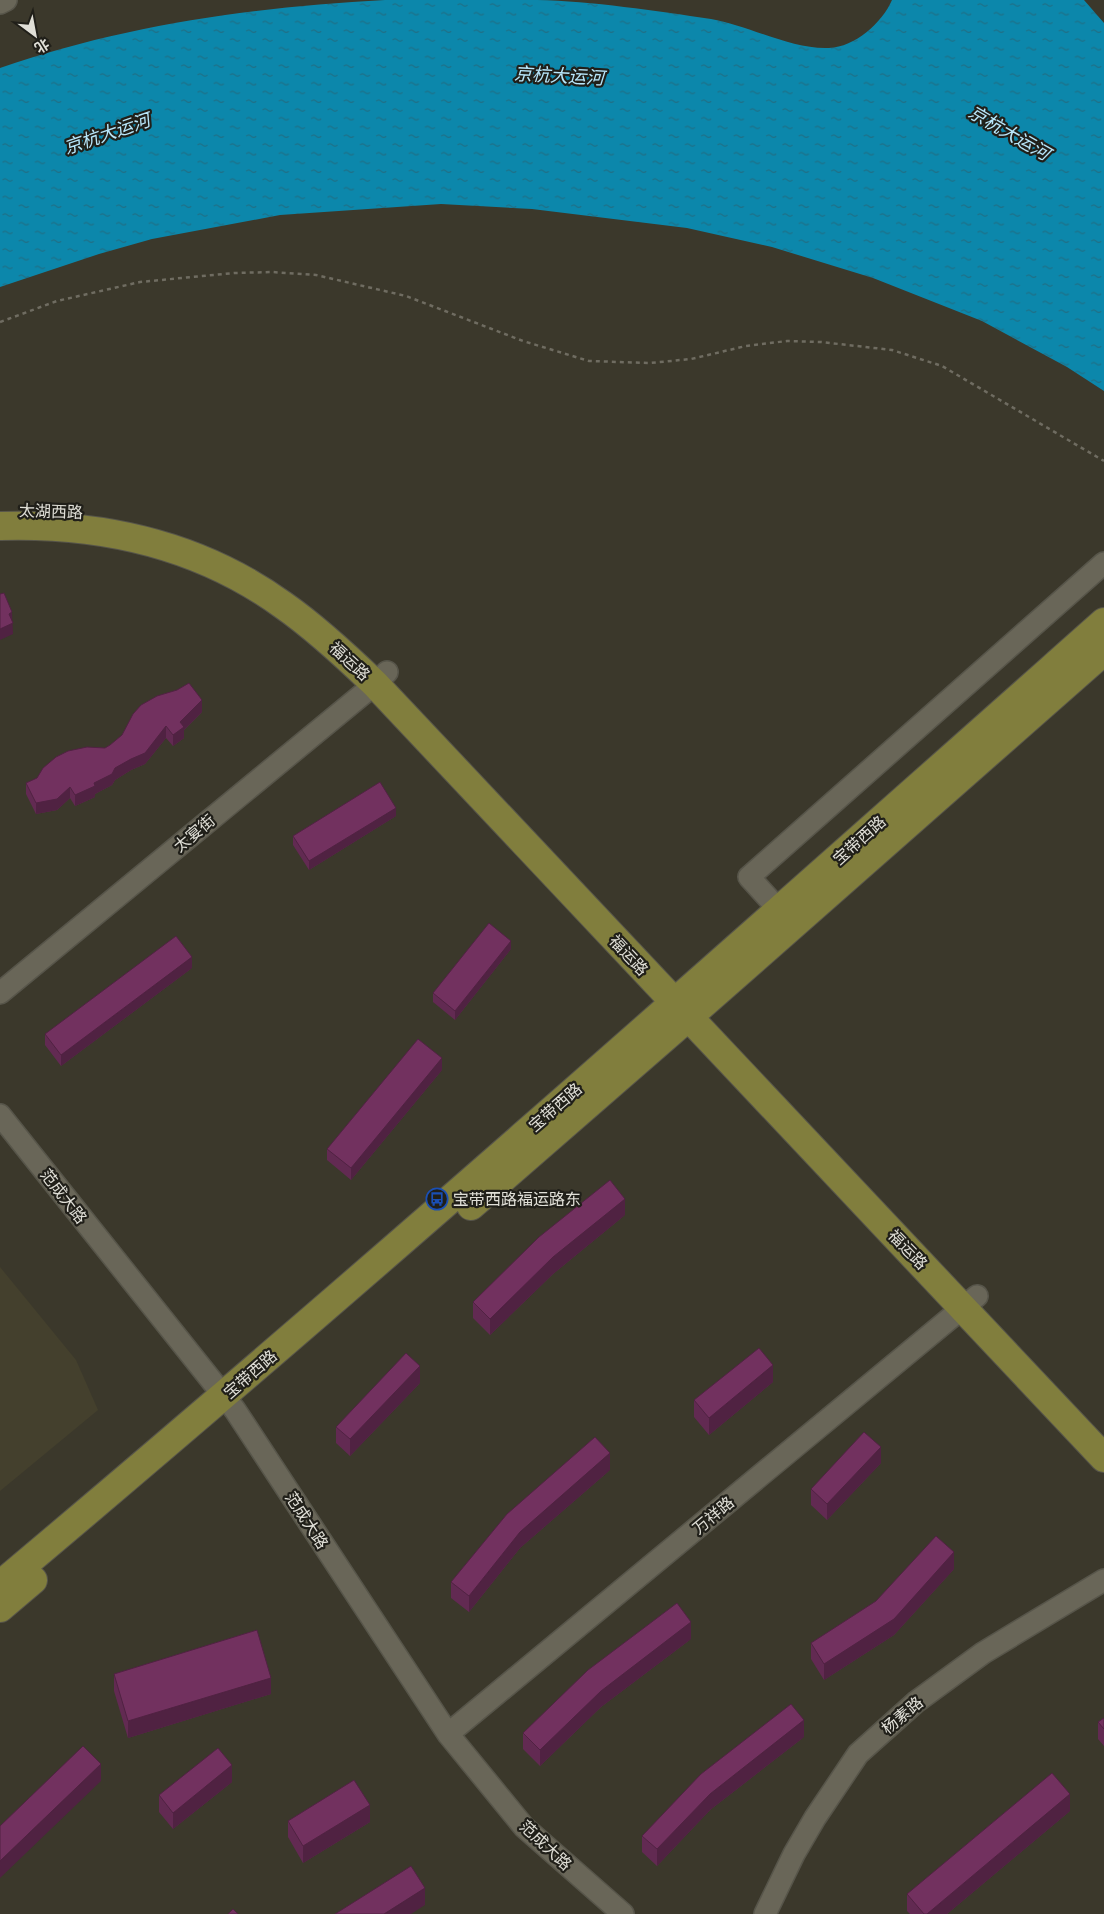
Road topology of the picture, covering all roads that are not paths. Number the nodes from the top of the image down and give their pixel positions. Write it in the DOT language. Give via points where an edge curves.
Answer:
graph roads {
  1 [pos="6,0"];
  2 [pos="0,3"];
  3 [pos="0,509"];
  4 [pos="102,522"];
  5 [pos="0,526"];
  6 [pos="1104,563"];
  7 [pos="1104,622"];
  8 [pos="1104,651"];
  9 [pos="381,678"];
  10 [pos="850,861"];
  11 [pos="779,910"];
  12 [pos="0,993"];
  13 [pos="687,1005"];
  14 [pos="0,1115"];
  15 [pos="970,1301"];
  16 [pos="229,1404"];
  17 [pos="1104,1431"];
  18 [pos="1104,1458"];
  19 [pos="1104,1580"];
  20 [pos="0,1585"];
  21 [pos="0,1608"];
  22 [pos="448,1734"];
  23 [pos="623,1914"];
  24 [pos="766,1914"];
  1 -- 2 [label="street"];
  3 -- 4 [label="main road, 太湖西路" via="71,510"];
  4 -- 5 [label="main road, 太湖西路" via="70,527"];
  4 -- 9 [label="main road, 福运路" via="142,521 177,532 248,563 318,610"];
  6 -- 11 [label="street" via="749,877"];
  7 -- 10 [label="main road, 宝带西路"];
  8 -- 10 [label="main road, 宝带西路"];
  9 -- 12 [label="street, 太宴街"];
  9 -- 13 [label="main road, 福运路"];
  10 -- 11 [label="main road, 宝带西路"];
  10 -- 13 [label="main road, 宝带西路"];
  11 -- 13 [label="main road, 宝带西路"];
  13 -- 15 [label="main road, 福运路"];
  13 -- 16 [label="main road, 宝带西路"];
  14 -- 16 [label="street, 范成大路"];
  15 -- 17 [label="main road, 福运路"];
  15 -- 18 [label="main road, 福运路"];
  15 -- 22 [label="street, 万祥路"];
  16 -- 20 [label="main road, 宝带西路"];
  16 -- 21 [label="main road, 宝带西路"];
  16 -- 22 [label="street, 范成大路"];
  19 -- 24 [label="street, 杨素路" via="982,1653 916,1702 858,1754 794,1854"];
  22 -- 23 [label="street, 范成大路" via="524,1827"];
}
